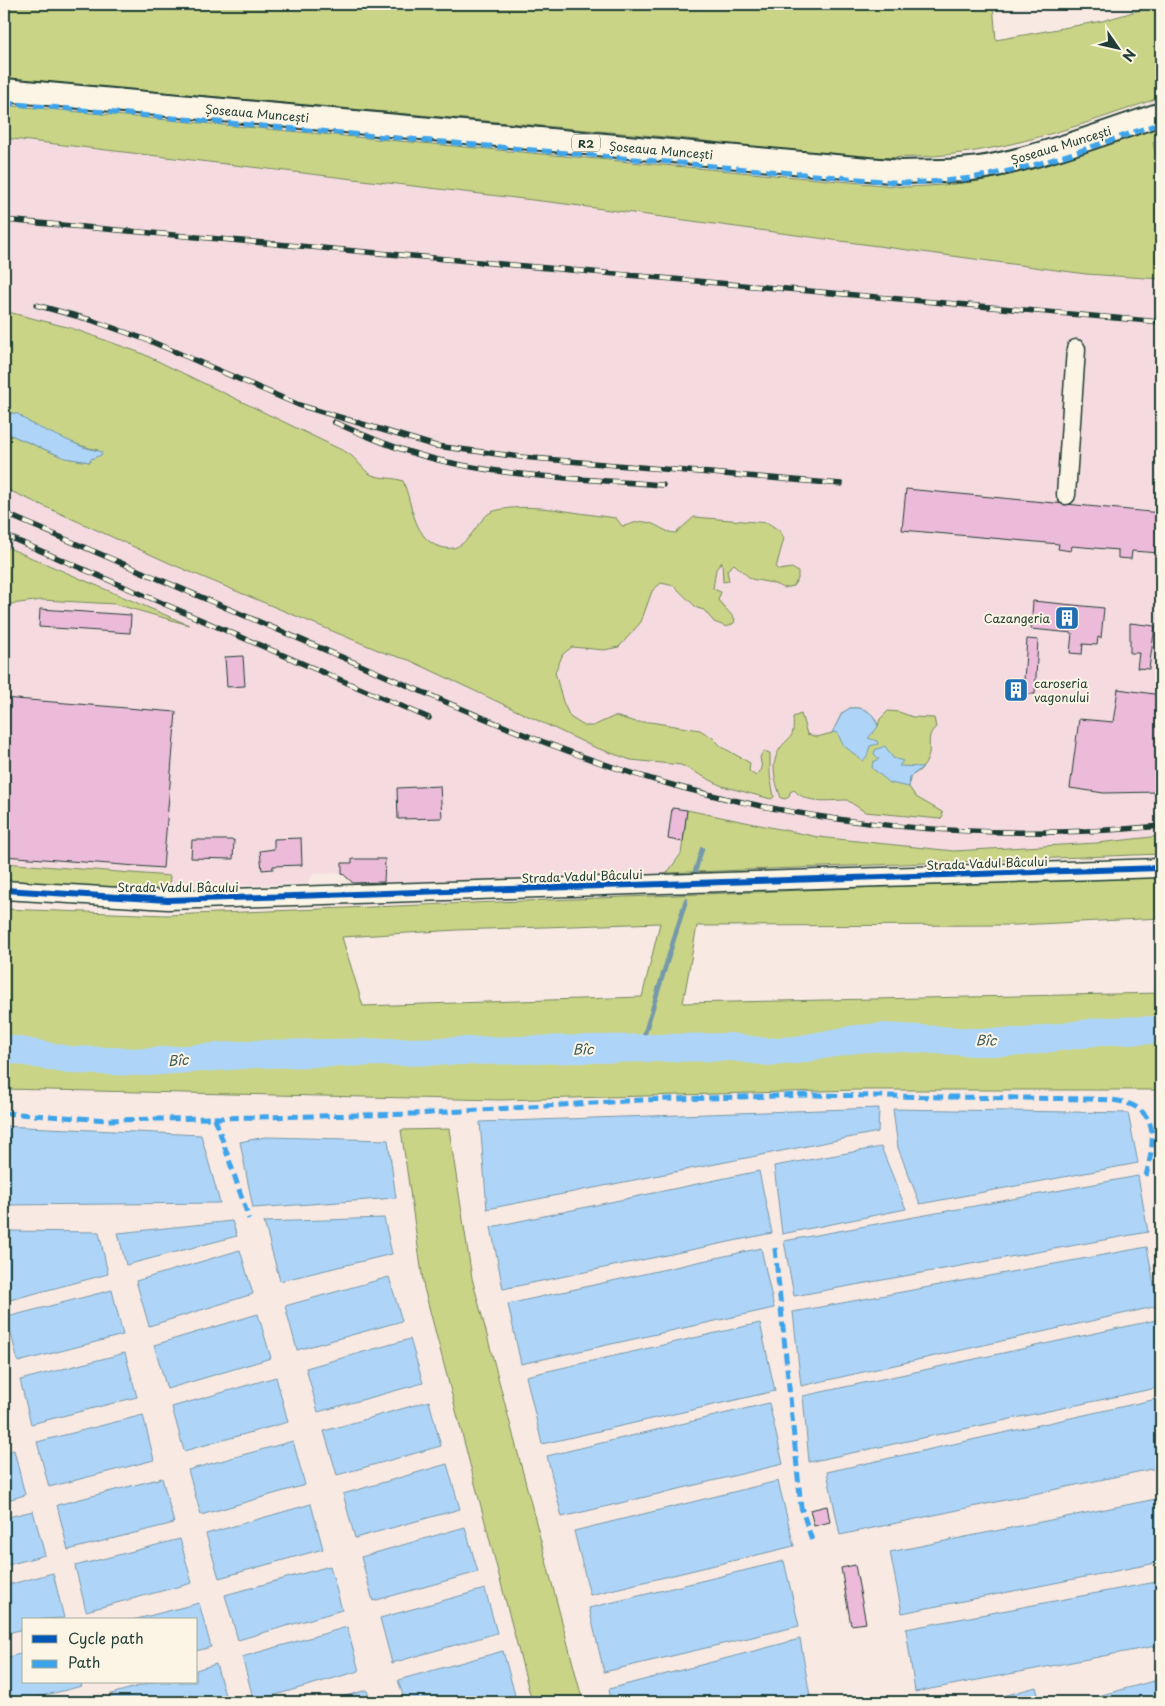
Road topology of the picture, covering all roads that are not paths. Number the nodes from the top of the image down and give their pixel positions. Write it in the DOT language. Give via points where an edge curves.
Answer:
graph roads {
  1 [pos="4,90"];
  2 [pos="1161,114"];
  3 [pos="1076,349"];
  4 [pos="1066,495"];
  5 [pos="1161,868"];
  6 [pos="4,890"];
  1 -- 2 [label="main road, Șoseaua Muncești / R2" via="901,172 996,165"];
  3 -- 4 [label="street"];
  5 -- 6 [label="street, Strada Vadul Bâcului" via="168,900"];
}
